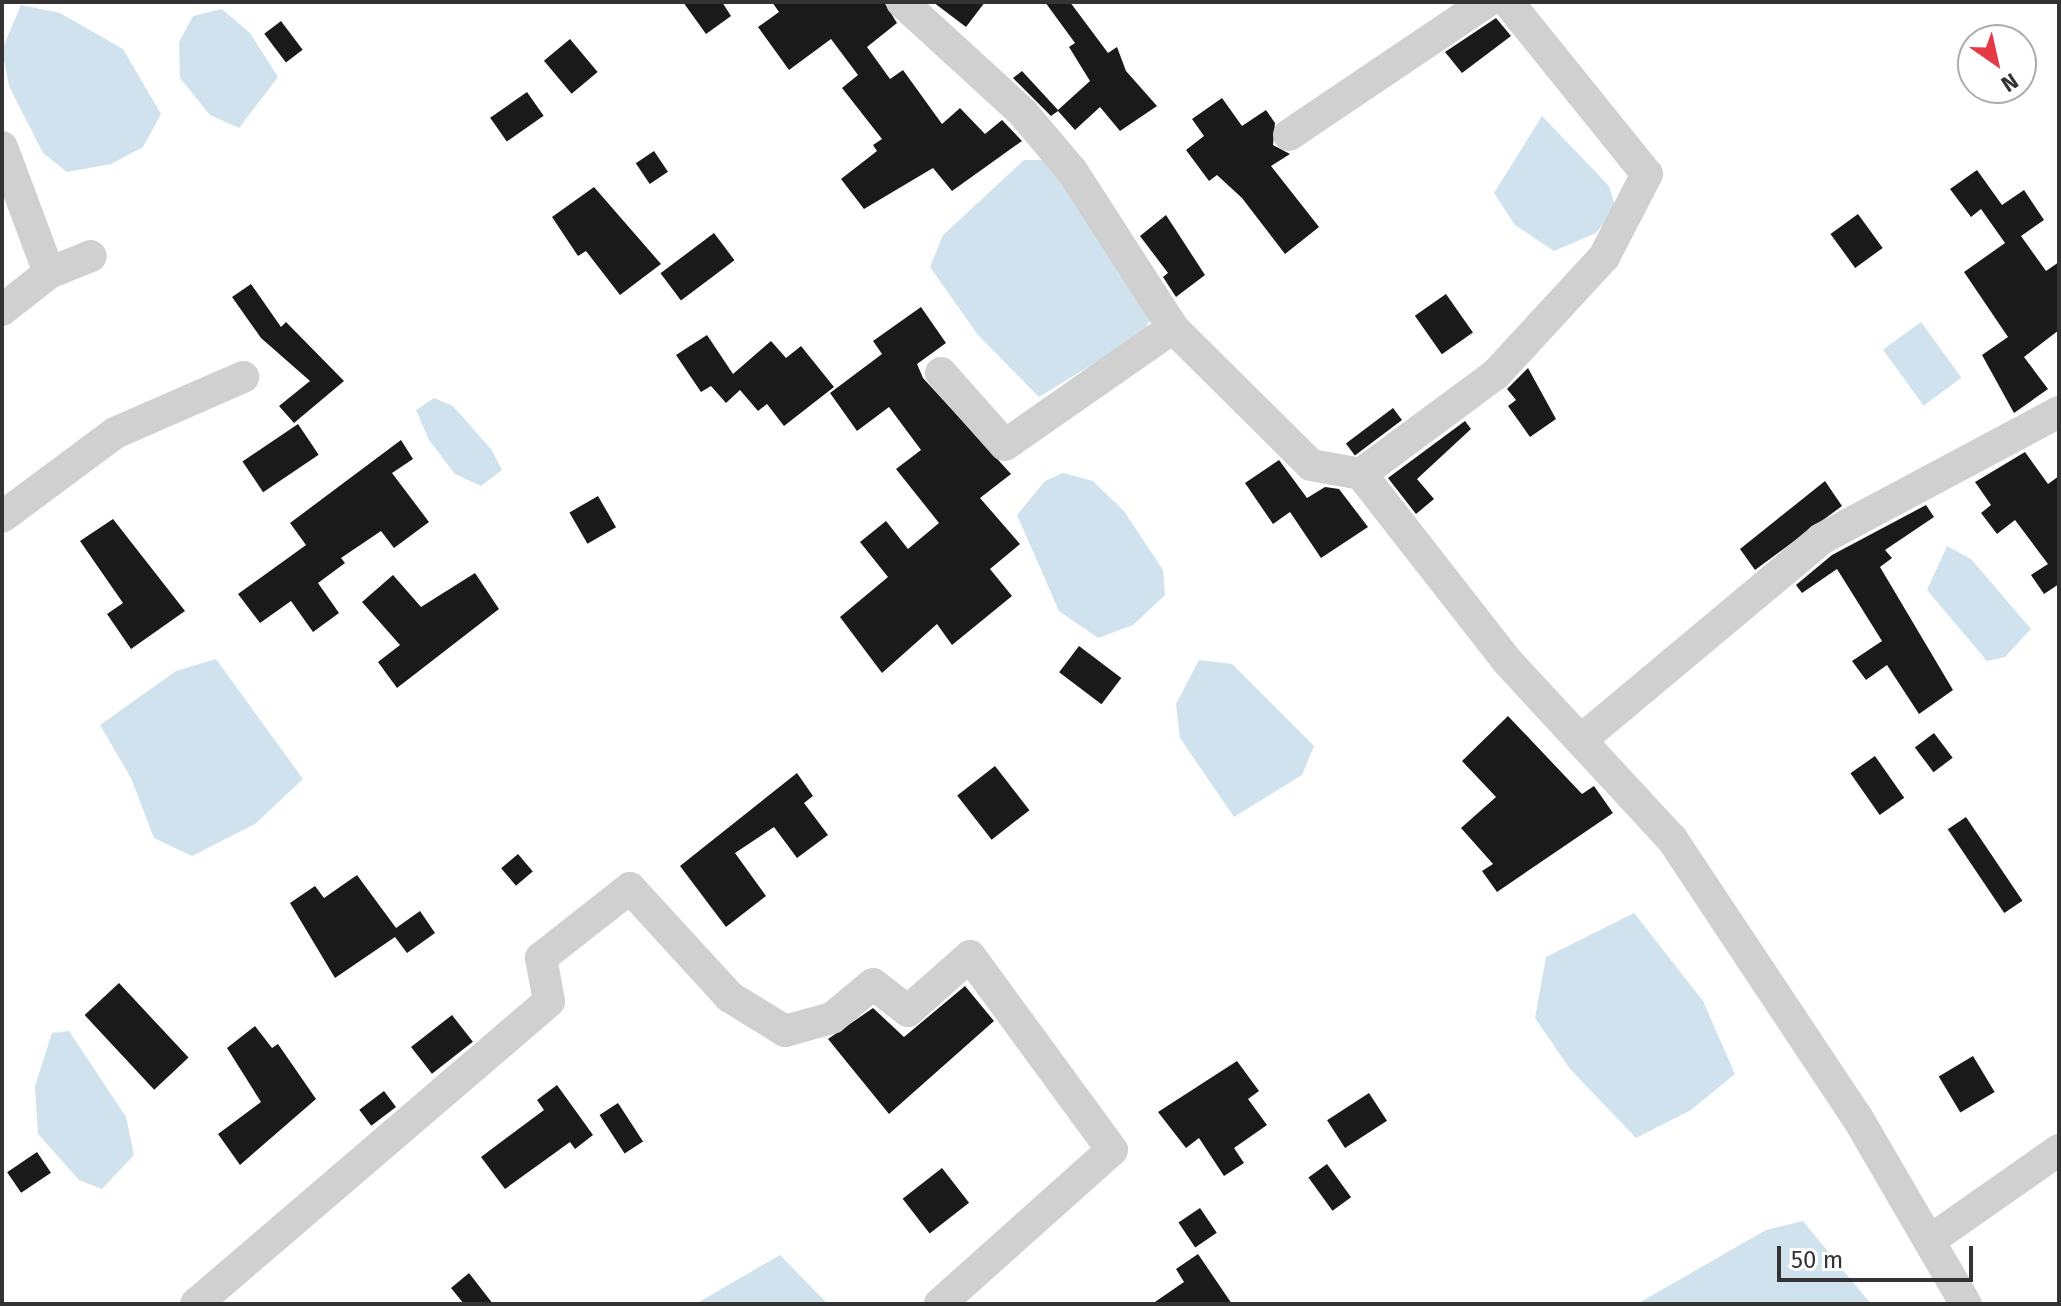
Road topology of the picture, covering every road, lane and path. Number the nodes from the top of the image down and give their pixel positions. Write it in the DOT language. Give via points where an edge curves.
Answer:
graph roads {
  1 [pos="902,2"];
  2 [pos="1486,2"];
  3 [pos="1508,2"];
  4 [pos="1289,135"];
  5 [pos="2,147"];
  6 [pos="91,256"];
  7 [pos="49,273"];
  8 [pos="2,310"];
  9 [pos="1173,328"];
  10 [pos="941,373"];
  11 [pos="243,377"];
  12 [pos="2059,412"];
  13 [pos="1361,474"];
  14 [pos="2,517"];
  15 [pos="1581,740"];
  16 [pos="2059,1150"];
  17 [pos="1929,1241"];
  18 [pos="196,1304"];
  19 [pos="940,1304"];
  20 [pos="1966,1304"];
  1 -- 9 [label="street" via="1023,113 1072,171"];
  2 -- 4 [label="street"];
  3 -- 13 [label="street" via="1647,174 1604,257 1496,374"];
  5 -- 7 [label="street"];
  6 -- 7 [label="street"];
  7 -- 8 [label="street"];
  9 -- 10 [label="street" via="1005,445"];
  9 -- 13 [label="street" via="1311,465"];
  11 -- 14 [label="street" via="115,433"];
  12 -- 15 [label="street" via="1821,539"];
  13 -- 15 [label="street" via="1507,661"];
  15 -- 17 [label="street" via="1672,839 1857,1117"];
  16 -- 17 [label="street"];
  17 -- 20 [label="street"];
  18 -- 19 [label="street" via="549,1001 541,958 630,888 730,997 785,1031 832,1018 873,984 908,1011 970,956 1112,1150"];
}
